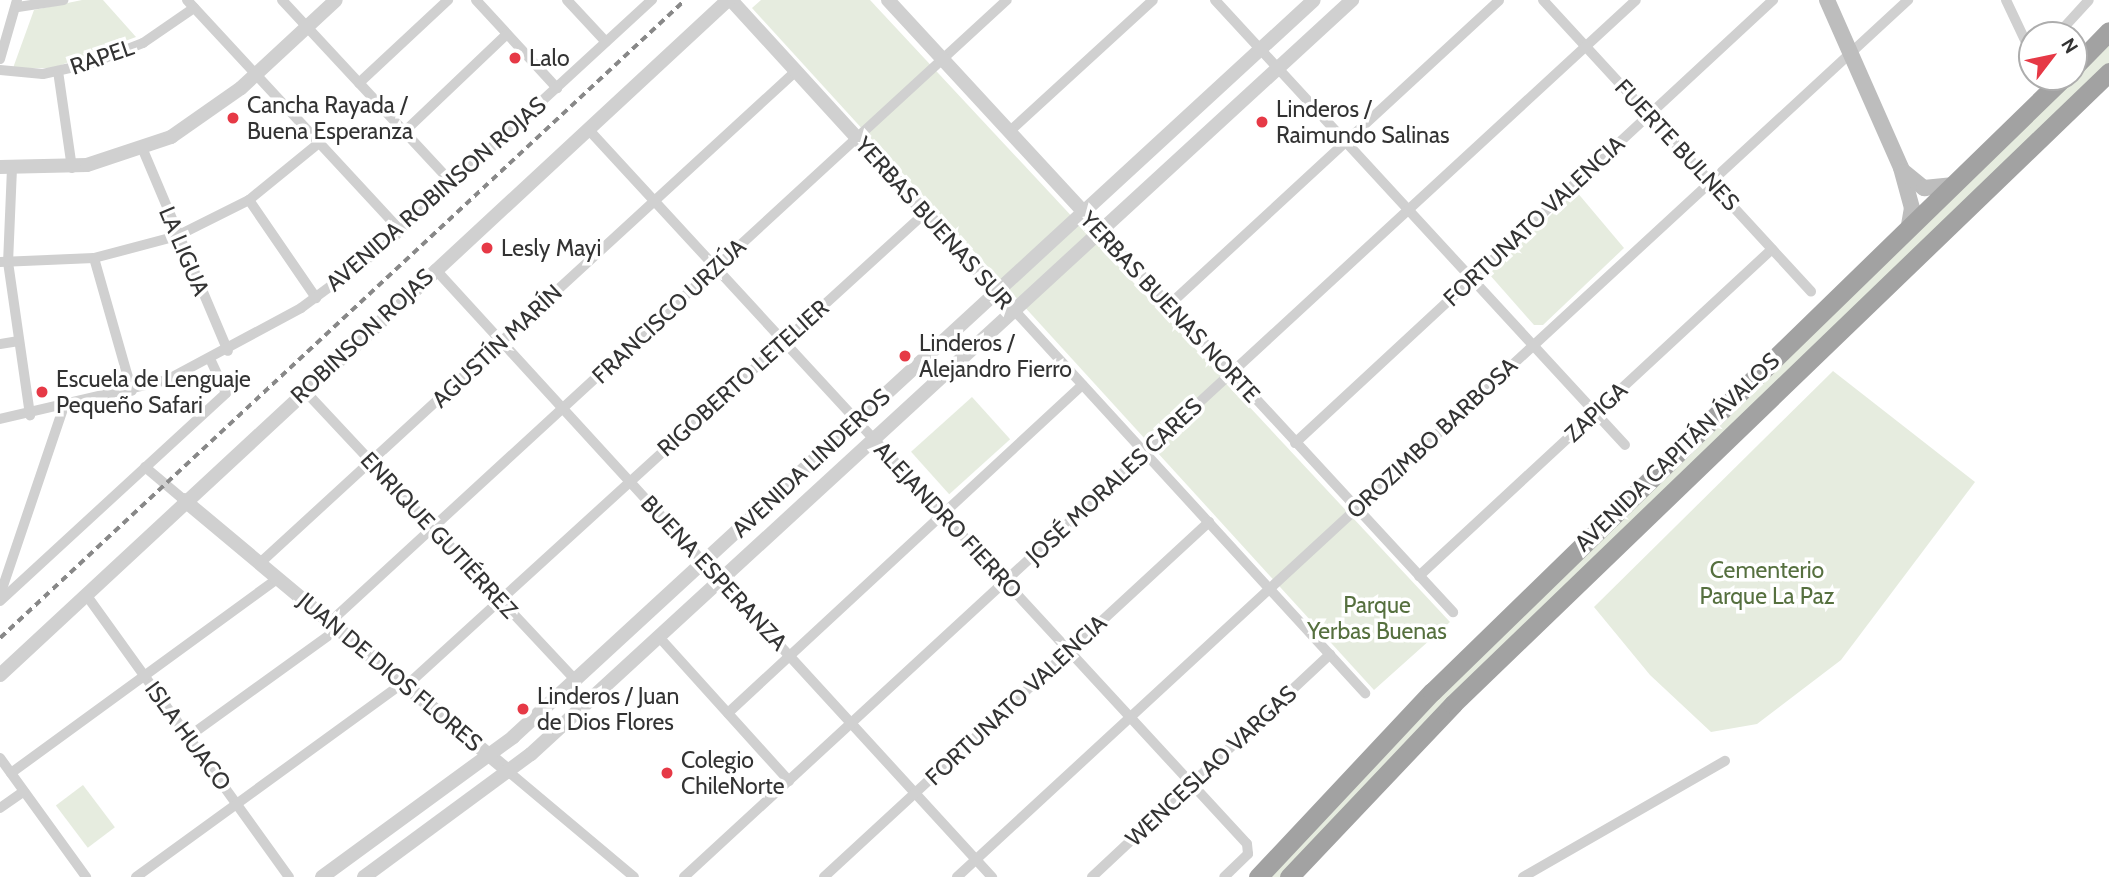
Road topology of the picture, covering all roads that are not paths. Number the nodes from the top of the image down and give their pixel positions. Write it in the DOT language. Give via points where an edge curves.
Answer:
graph roads {
  1 [pos="63,0"];
  2 [pos="282,0"];
  3 [pos="336,0"];
  4 [pos="448,0"];
  5 [pos="476,0"];
  6 [pos="567,0"];
  7 [pos="652,0"];
  8 [pos="729,0"];
  9 [pos="888,0"];
  10 [pos="1007,0"];
  11 [pos="1153,0"];
  12 [pos="1215,0"];
  13 [pos="1314,0"];
  14 [pos="1352,0"];
  15 [pos="1499,0"];
  16 [pos="1543,0"];
  17 [pos="1636,0"];
  18 [pos="1773,0"];
  19 [pos="1827,0"];
  20 [pos="1908,0"];
  21 [pos="2006,0"];
  22 [pos="2089,0"];
  23 [pos="18,4"];
  24 [pos="190,4"];
  25 [pos="2070,21"];
  26 [pos="2018,26"];
  27 [pos="307,27"];
  28 [pos="2109,31"];
  29 [pos="507,34"];
  30 [pos="606,42"];
  31 [pos="1586,47"];
  32 [pos="1260,49"];
  33 [pos="1850,52"];
  34 [pos="2088,53"];
  35 [pos="0,59"];
  36 [pos="943,59"];
  37 [pos="1278,68"];
  38 [pos="0,70"];
  39 [pos="58,71"];
  40 [pos="796,71"];
  41 [pos="2109,72"];
  42 [pos="255,74"];
  43 [pos="359,83"];
  44 [pos="557,88"];
  45 [pos="2050,91"];
  46 [pos="1649,115"];
  47 [pos="588,129"];
  48 [pos="404,132"];
  49 [pos="1009,132"];
  50 [pos="857,138"];
  51 [pos="1346,142"];
  52 [pos="319,143"];
  53 [pos="143,150"];
  54 [pos="6,168"];
  55 [pos="72,168"];
  56 [pos="1901,168"];
  57 [pos="1710,181"];
  58 [pos="453,184"];
  59 [pos="1954,185"];
  60 [pos="249,200"];
  61 [pos="654,201"];
  62 [pos="1409,210"];
  63 [pos="925,212"];
  64 [pos="1083,212"];
  65 [pos="401,231"];
  66 [pos="1101,231"];
  67 [pos="1907,232"];
  68 [pos="177,236"];
  69 [pos="1772,248"];
  70 [pos="94,258"];
  71 [pos="4,262"];
  72 [pos="716,268"];
  73 [pos="435,269"];
  74 [pos="1472,279"];
  75 [pos="1811,291"];
  76 [pos="997,292"];
  77 [pos="316,298"];
  78 [pos="1169,305"];
  79 [pos="1014,310"];
  80 [pos="19,341"];
  81 [pos="783,341"];
  82 [pos="501,342"];
  83 [pos="0,344"];
  84 [pos="1533,345"];
  85 [pos="228,351"];
  86 [pos="211,360"];
  87 [pos="1231,373"];
  88 [pos="1082,385"];
  89 [pos="304,390"];
  90 [pos="132,391"];
  91 [pos="63,409"];
  92 [pos="563,409"];
  93 [pos="1595,413"];
  94 [pos="30,415"];
  95 [pos="0,419"];
  96 [pos="857,421"];
  97 [pos="874,439"];
  98 [pos="1295,443"];
  99 [pos="1625,445"];
  100 [pos="1145,453"];
  101 [pos="371,462"];
  102 [pos="145,467"];
  103 [pos="630,482"];
  104 [pos="184,500"];
  105 [pos="1356,508"];
  106 [pos="943,514"];
  107 [pos="1209,522"];
  108 [pos="433,528"];
  109 [pos="703,562"];
  110 [pos="260,563"];
  111 [pos="1419,576"];
  112 [pos="278,578"];
  113 [pos="720,580"];
  114 [pos="1005,582"];
  115 [pos="1269,588"];
  116 [pos="87,596"];
  117 [pos="1,598"];
  118 [pos="500,600"];
  119 [pos="1454,612"];
  120 [pos="334,625"];
  121 [pos="659,637"];
  122 [pos="1069,651"];
  123 [pos="1330,654"];
  124 [pos="789,656"];
  125 [pos="0,675"];
  126 [pos="145,676"];
  127 [pos="575,680"];
  128 [pos="405,684"];
  129 [pos="1365,693"];
  130 [pos="727,713"];
  131 [pos="1130,717"];
  132 [pos="851,723"];
  133 [pos="188,737"];
  134 [pos="490,756"];
  135 [pos="0,758"];
  136 [pos="1725,761"];
  137 [pos="509,772"];
  138 [pos="11,773"];
  139 [pos="789,781"];
  140 [pos="1192,784"];
  141 [pos="24,791"];
  142 [pos="915,793"];
  143 [pos="236,804"];
  144 [pos="0,808"];
  145 [pos="976,859"];
  146 [pos="86,877"];
  147 [pos="136,877"];
  148 [pos="289,877"];
  149 [pos="322,877"];
  150 [pos="364,877"];
  151 [pos="634,877"];
  152 [pos="684,877"];
  153 [pos="824,877"];
  154 [pos="957,877"];
  155 [pos="992,877"];
  156 [pos="1092,877"];
  157 [pos="1224,877"];
  158 [pos="1258,877"];
  159 [pos="1289,877"];
  160 [pos="1523,877"];
  1 -- 23 [label="street"];
  2 -- 27 [label="street"];
  3 -- 27 [label="street"];
  4 -- 43 [label="street"];
  5 -- 29 [label="street"];
  6 -- 30 [label="street"];
  7 -- 30 [label="street, AVENIDA ROBINSON ROJAS"];
  8 -- 40 [label="street, YERBAS BUENAS SUR"];
  8 -- 47 [label="street, ROBINSON ROJAS"];
  9 -- 36 [label="street, YERBAS BUENAS NORTE"];
  10 -- 36 [label="street, FRANCISCO URZÚA"];
  11 -- 49 [label="street"];
  12 -- 32 [label="street"];
  13 -- 32 [label="street, AVENIDA LINDEROS"];
  14 -- 37 [label="street, AVENIDA LINDEROS"];
  15 -- 51 [label="street"];
  16 -- 31 [label="street, FUERTE BULNES"];
  17 -- 31 [label="street, JOSÉ MORALES CARES"];
  18 -- 46 [label="street, FORTUNATO VALENCIA"];
  19 -- 33 [label="main road"];
  20 -- 33 [label="street, OROZIMBO BARBOSA"];
  21 -- 26 [label="street"];
  22 -- 25 [label="street"];
  23 -- 35 [label="street"];
  24 -- 39 [label="street, RAPEL" via="125,51"];
  24 -- 42 [label="street"];
  27 -- 42 [label="street"];
  27 -- 43 [label="street"];
  28 -- 34 [label="highway"];
  29 -- 44 [label="street"];
  29 -- 48 [label="street"];
  30 -- 44 [label="street, AVENIDA ROBINSON ROJAS"];
  31 -- 46 [label="street, FUERTE BULNES"];
  31 -- 62 [label="street, JOSÉ MORALES CARES"];
  32 -- 37 [label="street"];
  32 -- 64 [label="street, AVENIDA LINDEROS"];
  33 -- 56 [label="main road"];
  33 -- 57 [label="street, OROZIMBO BARBOSA"];
  36 -- 49 [label="street, YERBAS BUENAS NORTE"];
  36 -- 50 [label="street, FRANCISCO URZÚA"];
  37 -- 51 [label="street"];
  37 -- 66 [label="street, AVENIDA LINDEROS"];
  38 -- 39 [label="street, RAPEL"];
  39 -- 55 [label="street"];
  40 -- 50 [label="street, YERBAS BUENAS SUR"];
  40 -- 61 [label="street, AGUSTÍN MARÍN"];
  41 -- 159 [label="highway, AVENIDA CAPITÁN ÁVALOS" via="1475,681"];
  42 -- 52 [label="street"];
  42 -- 53 [label="street" via="198,121"];
  43 -- 48 [label="street"];
  44 -- 58 [label="street, AVENIDA ROBINSON ROJAS"];
  45 -- 59 [label="highway, AVENIDA CAPITÁN ÁVALOS"];
  46 -- 57 [label="street, FUERTE BULNES"];
  46 -- 74 [label="street, FORTUNATO VALENCIA"];
  47 -- 61 [label="street, ALEJANDRO FIERRO"];
  47 -- 73 [label="street, ROBINSON ROJAS"];
  48 -- 58 [label="street"];
  49 -- 64 [label="street, YERBAS BUENAS NORTE"];
  50 -- 63 [label="street, YERBAS BUENAS SUR"];
  50 -- 72 [label="street, FRANCISCO URZÚA"];
  51 -- 62 [label="street"];
  51 -- 78 [label="street"];
  52 -- 60 [label="street"];
  52 -- 65 [label="street"];
  53 -- 55 [label="street"];
  53 -- 68 [label="street, LA LIGUA"];
  54 -- 55 [label="street"];
  54 -- 71 [label="street"];
  56 -- 59 [label="main road" via="1924,188"];
  56 -- 67 [label="main road" via="1912,208"];
  57 -- 69 [label="street, FUERTE BULNES"];
  57 -- 84 [label="street, OROZIMBO BARBOSA"];
  58 -- 65 [label="street, AVENIDA ROBINSON ROJAS"];
  59 -- 67 [label="highway, AVENIDA CAPITÁN ÁVALOS"];
  60 -- 68 [label="street"];
  60 -- 77 [label="street"];
  61 -- 72 [label="street, ALEJANDRO FIERRO"];
  61 -- 82 [label="street, AGUSTÍN MARÍN"];
  62 -- 74 [label="street"];
  62 -- 87 [label="street, JOSÉ MORALES CARES"];
  63 -- 76 [label="street, YERBAS BUENAS SUR"];
  63 -- 81 [label="street, RIGOBERTO LETELIER"];
  64 -- 66 [label="street, YERBAS BUENAS NORTE"];
  64 -- 76 [label="street, AVENIDA LINDEROS"];
  65 -- 77 [label="street, AVENIDA ROBINSON ROJAS"];
  66 -- 78 [label="street, YERBAS BUENAS NORTE"];
  66 -- 79 [label="street, AVENIDA LINDEROS"];
  67 -- 158 [label="highway, AVENIDA CAPITÁN ÁVALOS" via="1432,692"];
  68 -- 70 [label="street"];
  68 -- 85 [label="street, LA LIGUA"];
  69 -- 75 [label="street, FUERTE BULNES"];
  69 -- 93 [label="street, ZAPIGA"];
  70 -- 71 [label="street"];
  70 -- 90 [label="street"];
  71 -- 80 [label="street"];
  72 -- 81 [label="street, ALEJANDRO FIERRO"];
  72 -- 92 [label="street, FRANCISCO URZÚA"];
  73 -- 82 [label="street, BUENA ESPERANZA"];
  73 -- 89 [label="street, ROBINSON ROJAS"];
  74 -- 84 [label="street"];
  74 -- 98 [label="street, FORTUNATO VALENCIA"];
  76 -- 79 [label="street, YERBAS BUENAS SUR"];
  76 -- 96 [label="street, AVENIDA LINDEROS"];
  77 -- 85 [label="street, AVENIDA ROBINSON ROJAS"];
  78 -- 87 [label="street, YERBAS BUENAS NORTE"];
  79 -- 88 [label="street, YERBAS BUENAS SUR"];
  79 -- 97 [label="street, AVENIDA LINDEROS"];
  80 -- 83 [label="street"];
  80 -- 94 [label="street"];
  81 -- 96 [label="street, ALEJANDRO FIERRO"];
  81 -- 103 [label="street, RIGOBERTO LETELIER"];
  82 -- 92 [label="street, BUENA ESPERANZA"];
  82 -- 101 [label="street, AGUSTÍN MARÍN"];
  84 -- 93 [label="street"];
  84 -- 105 [label="street, OROZIMBO BARBOSA"];
  85 -- 86 [label="street, AVENIDA ROBINSON ROJAS"];
  86 -- 90 [label="street, AVENIDA ROBINSON ROJAS"];
  86 -- 102 [label="street" via="226,393"];
  87 -- 98 [label="street, YERBAS BUENAS NORTE"];
  87 -- 100 [label="street, JOSÉ MORALES CARES"];
  88 -- 100 [label="street, YERBAS BUENAS SUR"];
  88 -- 106 [label="street"];
  89 -- 101 [label="street, ENRIQUE GUTIÉRREZ"];
  89 -- 104 [label="street, ROBINSON ROJAS"];
  90 -- 91 [label="street, AVENIDA ROBINSON ROJAS"];
  91 -- 94 [label="street, AVENIDA ROBINSON ROJAS"];
  91 -- 117 [label="street"];
  92 -- 103 [label="street, BUENA ESPERANZA"];
  92 -- 108 [label="street, FRANCISCO URZÚA"];
  93 -- 99 [label="street"];
  93 -- 111 [label="street, ZAPIGA"];
  94 -- 95 [label="street, AVENIDA ROBINSON ROJAS"];
  96 -- 97 [label="street, ALEJANDRO FIERRO"];
  96 -- 109 [label="street, AVENIDA LINDEROS"];
  97 -- 106 [label="street, ALEJANDRO FIERRO"];
  97 -- 113 [label="street, AVENIDA LINDEROS"];
  98 -- 105 [label="street, YERBAS BUENAS NORTE"];
  100 -- 107 [label="street, YERBAS BUENAS SUR"];
  100 -- 114 [label="street, JOSÉ MORALES CARES"];
  101 -- 108 [label="street, ENRIQUE GUTIÉRREZ"];
  101 -- 110 [label="street, AGUSTÍN MARÍN"];
  102 -- 104 [label="street, JUAN DE DIOS FLORES"];
  102 -- 117 [label="street"];
  103 -- 109 [label="street, BUENA ESPERANZA"];
  103 -- 118 [label="street, RIGOBERTO LETELIER"];
  104 -- 110 [label="street, JUAN DE DIOS FLORES"];
  104 -- 116 [label="street, ROBINSON ROJAS"];
  105 -- 111 [label="street, YERBAS BUENAS NORTE"];
  105 -- 115 [label="street, OROZIMBO BARBOSA"];
  106 -- 114 [label="street, ALEJANDRO FIERRO"];
  106 -- 124 [label="street"];
  107 -- 115 [label="street, YERBAS BUENAS SUR"];
  107 -- 122 [label="street, FORTUNATO VALENCIA"];
  108 -- 118 [label="street, ENRIQUE GUTIÉRREZ"];
  108 -- 120 [label="street, FRANCISCO URZÚA"];
  109 -- 113 [label="street, BUENA ESPERANZA"];
  109 -- 127 [label="street, AVENIDA LINDEROS"];
  110 -- 112 [label="street, JUAN DE DIOS FLORES"];
  111 -- 119 [label="street, YERBAS BUENAS NORTE"];
  112 -- 120 [label="street, JUAN DE DIOS FLORES"];
  112 -- 126 [label="street"];
  113 -- 121 [label="street, AVENIDA LINDEROS"];
  113 -- 124 [label="street, BUENA ESPERANZA"];
  114 -- 122 [label="street, ALEJANDRO FIERRO"];
  114 -- 132 [label="street, JOSÉ MORALES CARES"];
  115 -- 123 [label="street, YERBAS BUENAS SUR"];
  115 -- 131 [label="street, OROZIMBO BARBOSA"];
  116 -- 125 [label="street, ROBINSON ROJAS"];
  116 -- 126 [label="street, ISLA HUACO"];
  118 -- 127 [label="street, ENRIQUE GUTIÉRREZ"];
  118 -- 128 [label="street, RIGOBERTO LETELIER"];
  120 -- 128 [label="street, JUAN DE DIOS FLORES"];
  120 -- 133 [label="street, FRANCISCO URZÚA"];
  121 -- 130 [label="street"];
  121 -- 137 [label="street, AVENIDA LINDEROS"];
  122 -- 131 [label="street, ALEJANDRO FIERRO"];
  122 -- 142 [label="street, FORTUNATO VALENCIA"];
  123 -- 129 [label="street, YERBAS BUENAS SUR"];
  123 -- 140 [label="street, WENCESLAO VARGAS"];
  124 -- 130 [label="street"];
  124 -- 132 [label="street, BUENA ESPERANZA"];
  126 -- 133 [label="street, ISLA HUACO"];
  126 -- 138 [label="street"];
  127 -- 134 [label="street, AVENIDA LINDEROS"];
  128 -- 134 [label="street, JUAN DE DIOS FLORES"];
  128 -- 143 [label="street, RIGOBERTO LETELIER"];
  130 -- 139 [label="street"];
  131 -- 140 [label="street, ALEJANDRO FIERRO"];
  131 -- 145 [label="street, OROZIMBO BARBOSA"];
  132 -- 139 [label="street, JOSÉ MORALES CARES"];
  132 -- 142 [label="street, BUENA ESPERANZA"];
  133 -- 143 [label="street, ISLA HUACO"];
  134 -- 137 [label="street, JUAN DE DIOS FLORES"];
  134 -- 149 [label="street, AVENIDA LINDEROS"];
  135 -- 138 [label="street"];
  136 -- 160 [label="street"];
  137 -- 150 [label="street, AVENIDA LINDEROS"];
  137 -- 151 [label="street, JUAN DE DIOS FLORES"];
  138 -- 141 [label="street"];
  139 -- 152 [label="street, JOSÉ MORALES CARES"];
  140 -- 156 [label="street, WENCESLAO VARGAS"];
  140 -- 157 [label="street, ALEJANDRO FIERRO" via="1250,850"];
  141 -- 144 [label="street"];
  141 -- 146 [label="street"];
  142 -- 145 [label="street, BUENA ESPERANZA"];
  142 -- 153 [label="street, FORTUNATO VALENCIA"];
  143 -- 147 [label="street, RIGOBERTO LETELIER"];
  143 -- 148 [label="street, ISLA HUACO"];
  145 -- 154 [label="street, OROZIMBO BARBOSA"];
  145 -- 155 [label="street, BUENA ESPERANZA"];
}
